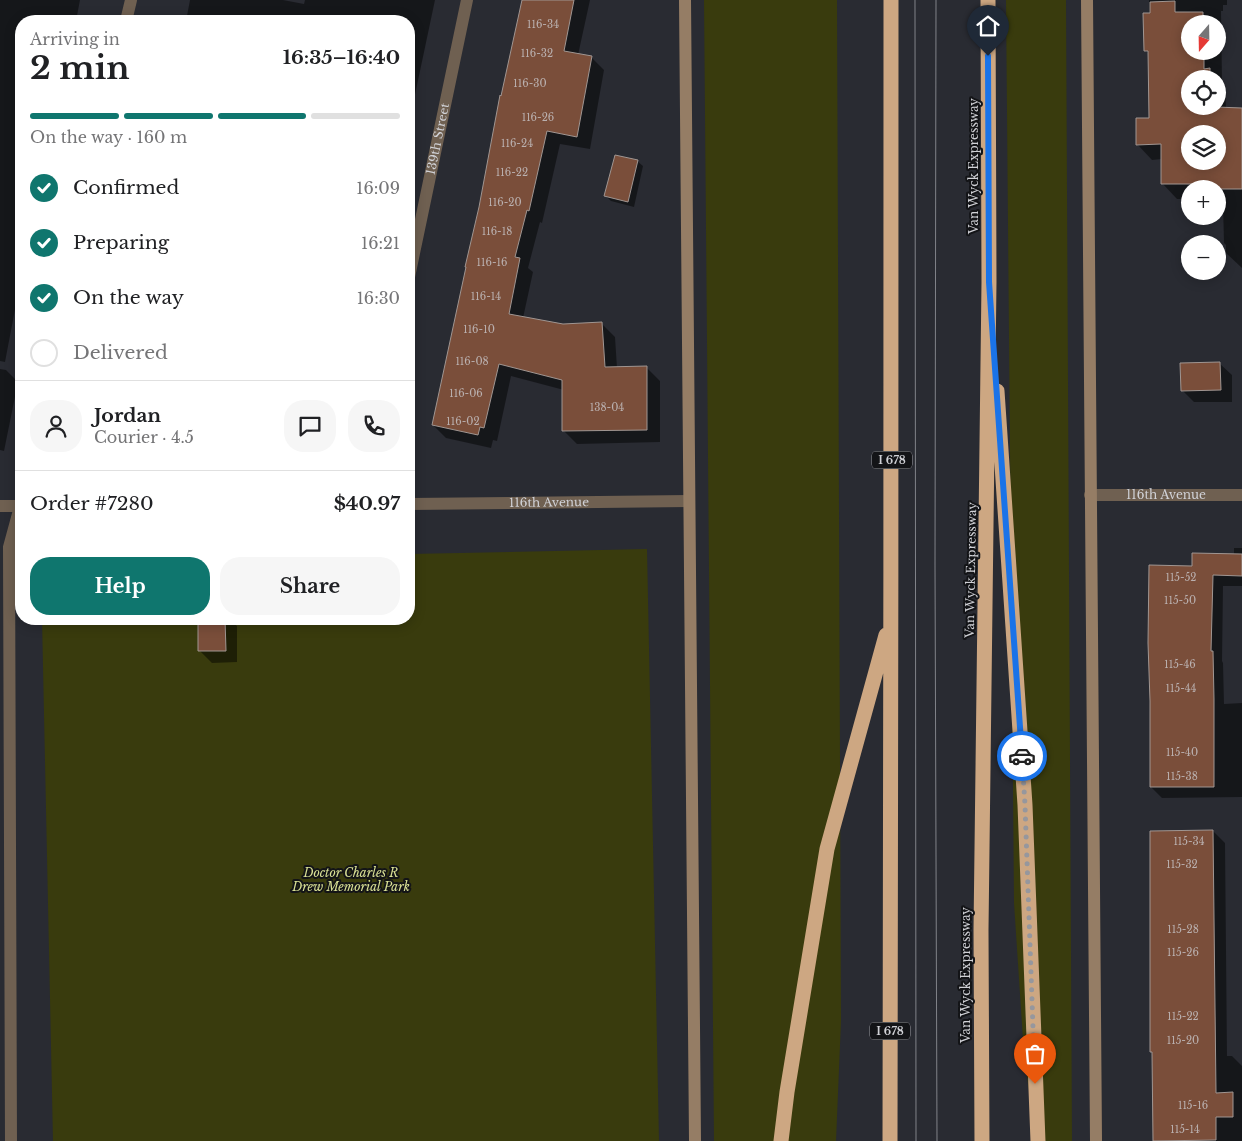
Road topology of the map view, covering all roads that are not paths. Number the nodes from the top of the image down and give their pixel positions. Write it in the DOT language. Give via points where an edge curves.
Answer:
graph roads {
  1 [pos="131,0"];
  2 [pos="467,0"];
  3 [pos="685,0"];
  4 [pos="891,0"];
  5 [pos="988,0"];
  6 [pos="1087,0"];
  7 [pos="127,15"];
  8 [pos="415,248"];
  9 [pos="989,282"];
  10 [pos="1090,495"];
  11 [pos="1242,495"];
  12 [pos="689,501"];
  13 [pos="415,504"];
  14 [pos="15,505"];
  15 [pos="0,506"];
  16 [pos="15,526"];
  17 [pos="892,614"];
  18 [pos="11,1141"];
  19 [pos="694,1141"];
  20 [pos="781,1141"];
  21 [pos="890,1141"];
  22 [pos="982,1141"];
  23 [pos="1038,1141"];
  24 [pos="1096,1141"];
  1 -- 7 [label="street"];
  2 -- 8 [label="street, 139th Street"];
  3 -- 12 [label="main road"];
  4 -- 17 [label="highway, I 678"];
  5 -- 9 [label="highway, Van Wyck Expressway"];
  6 -- 10 [label="main road"];
  9 -- 22 [label="highway, Van Wyck Expressway" via="981,930"];
  9 -- 23 [label="highway" via="1025,805"];
  10 -- 11 [label="street, 116th Avenue"];
  10 -- 24 [label="main road"];
  12 -- 13 [label="street, 116th Avenue"];
  12 -- 19 [label="main road"];
  14 -- 15 [label="street"];
  16 -- 18 [label="street" via="9,547"];
  17 -- 20 [label="highway" via="828,849"];
  17 -- 21 [label="highway, I 678"];
}
